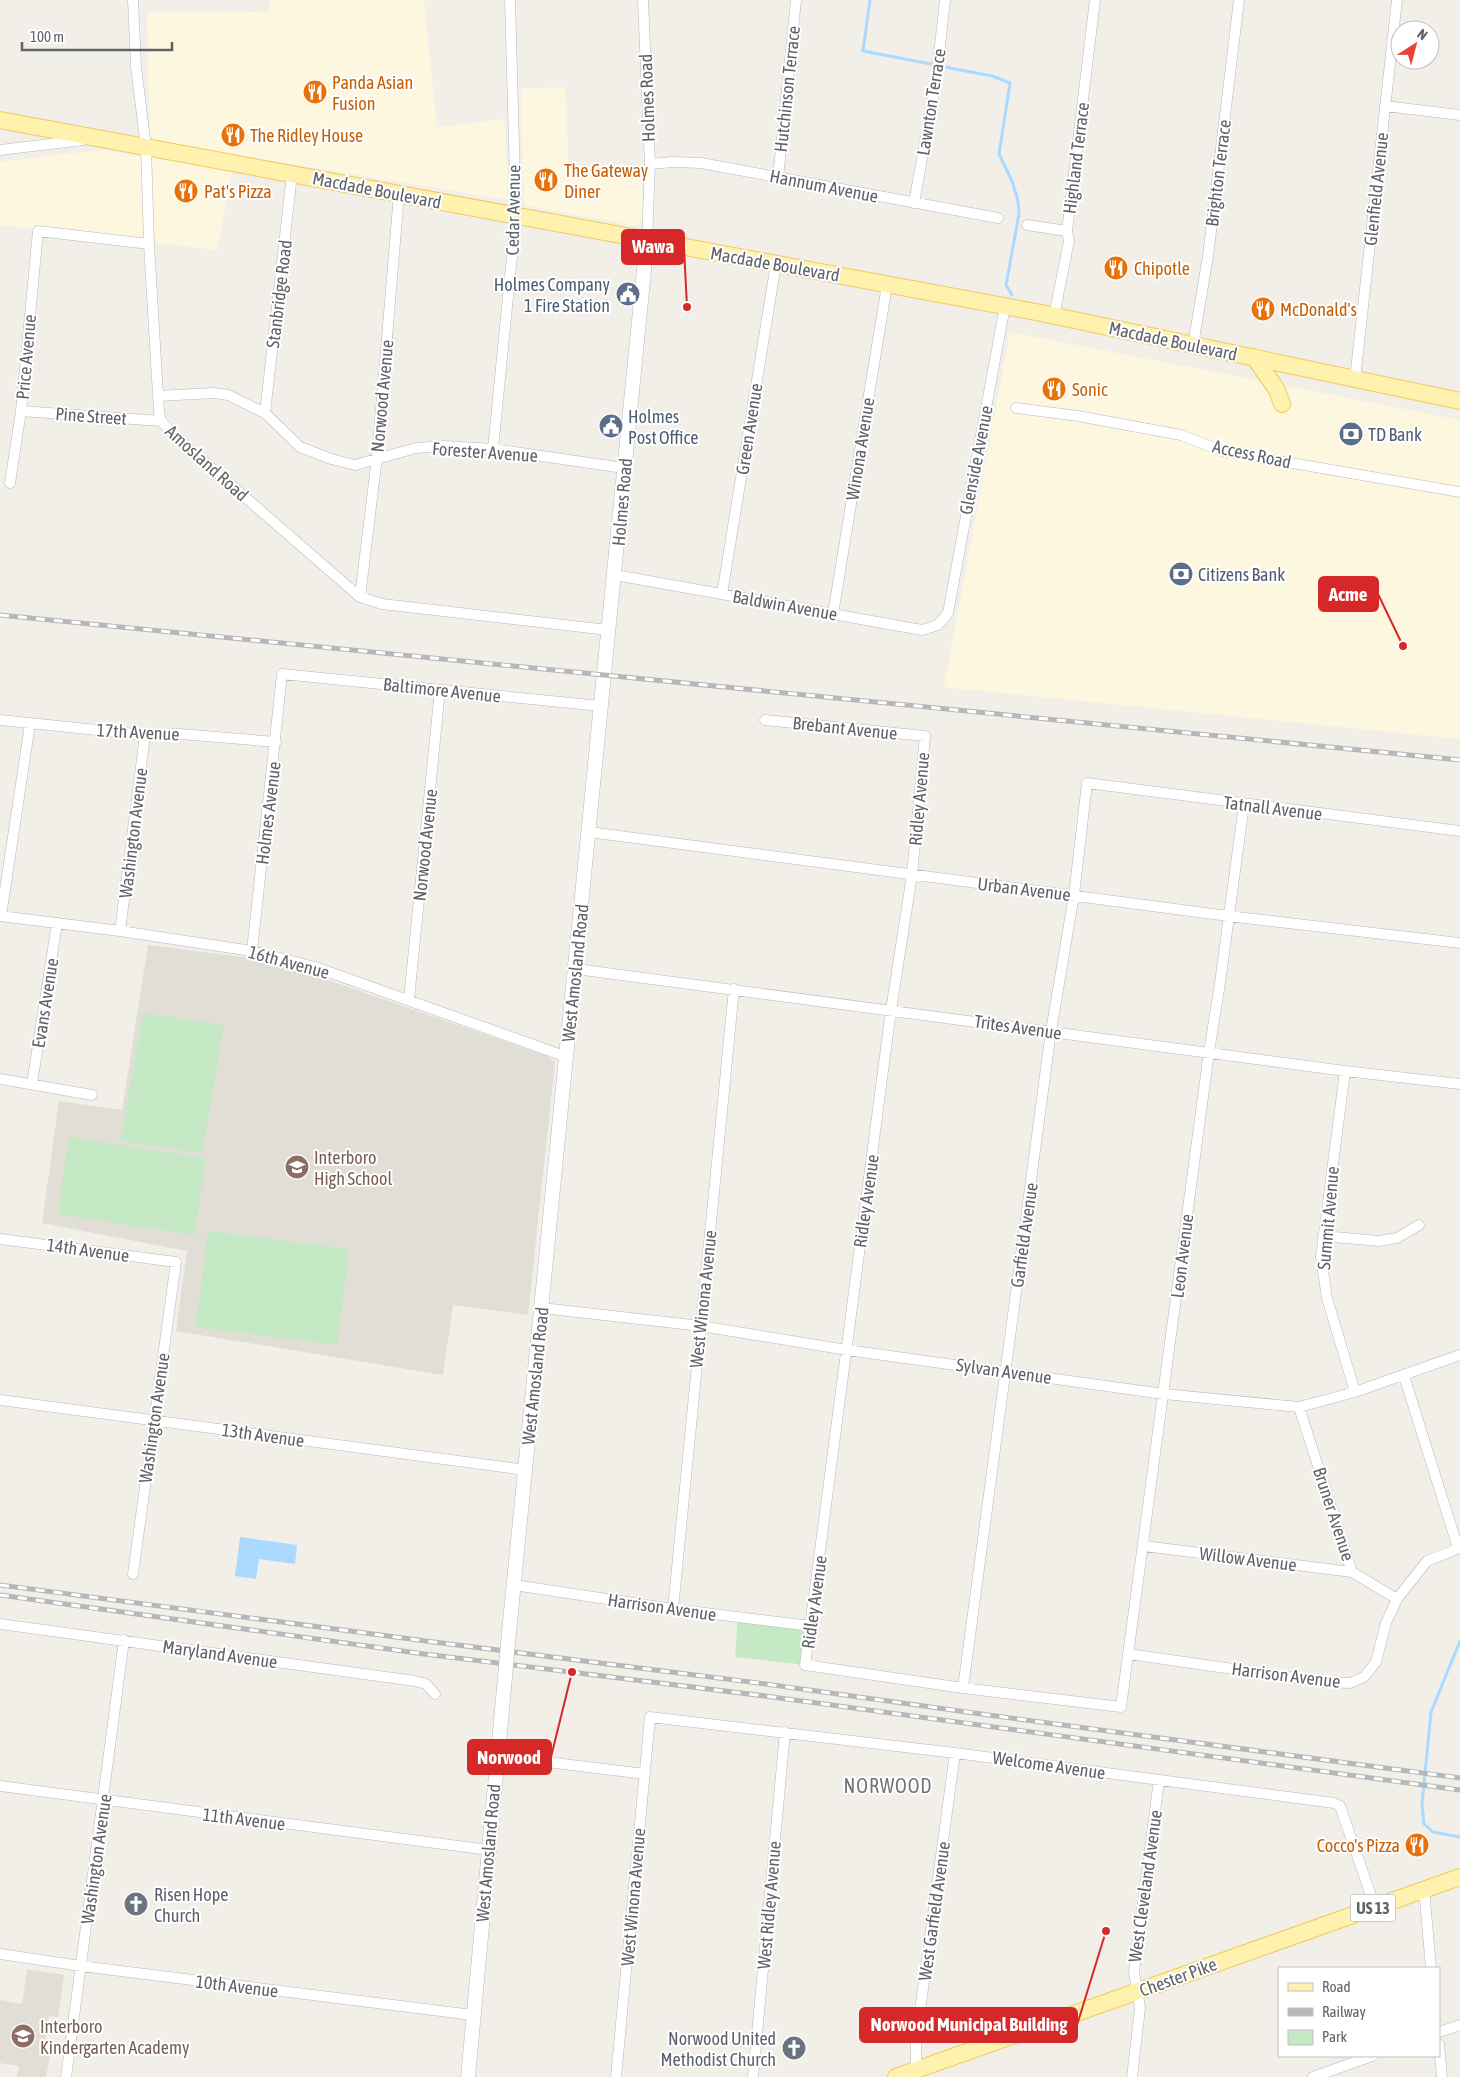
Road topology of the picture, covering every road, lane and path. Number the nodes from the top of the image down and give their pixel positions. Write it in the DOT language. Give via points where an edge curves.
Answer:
graph roads {
  1 [pos="133,0"];
  2 [pos="510,0"];
  3 [pos="643,0"];
  4 [pos="796,0"];
  5 [pos="945,0"];
  6 [pos="1095,0"];
  7 [pos="1239,0"];
  8 [pos="1396,0"];
  9 [pos="1385,106"];
  10 [pos="1460,115"];
  11 [pos="0,120"];
  12 [pos="97,138"];
  13 [pos="146,147"];
  14 [pos="0,150"];
  15 [pos="650,164"];
  16 [pos="292,174"];
  17 [pos="778,178"];
  18 [pos="399,194"];
  19 [pos="914,203"];
  20 [pos="516,216"];
  21 [pos="998,218"];
  22 [pos="1027,225"];
  23 [pos="1067,231"];
  24 [pos="648,240"];
  25 [pos="149,244"];
  26 [pos="776,264"];
  27 [pos="887,285"];
  28 [pos="1005,306"];
  29 [pos="1054,316"];
  30 [pos="1194,345"];
  31 [pos="1254,357"];
  32 [pos="1355,379"];
  33 [pos="158,396"];
  34 [pos="1460,401"];
  35 [pos="1282,404"];
  36 [pos="1016,408"];
  37 [pos="21,411"];
  38 [pos="265,413"];
  39 [pos="161,421"];
  40 [pos="493,450"];
  41 [pos="377,457"];
  42 [pos="624,468"];
  43 [pos="10,483"];
  44 [pos="1460,492"];
  45 [pos="616,575"];
  46 [pos="722,594"];
  47 [pos="360,597"];
  48 [pos="948,613"];
  49 [pos="833,614"];
  50 [pos="608,630"];
  51 [pos="282,674"];
  52 [pos="605,674"];
  53 [pos="440,690"];
  54 [pos="602,706"];
  55 [pos="0,720"];
  56 [pos="765,720"];
  57 [pos="30,724"];
  58 [pos="145,735"];
  59 [pos="925,736"];
  60 [pos="276,742"];
  61 [pos="1087,783"];
  62 [pos="1244,804"];
  63 [pos="1460,831"];
  64 [pos="589,832"];
  65 [pos="912,875"];
  66 [pos="1074,894"];
  67 [pos="1,916"];
  68 [pos="1228,916"];
  69 [pos="57,923"];
  70 [pos="120,931"];
  71 [pos="1460,943"];
  72 [pos="252,951"];
  73 [pos="576,969"];
  74 [pos="734,990"];
  75 [pos="409,999"];
  76 [pos="892,1010"];
  77 [pos="1051,1031"];
  78 [pos="1208,1052"];
  79 [pos="567,1057"];
  80 [pos="1345,1071"];
  81 [pos="0,1079"];
  82 [pos="32,1084"];
  83 [pos="1460,1084"];
  84 [pos="92,1095"];
  85 [pos="1419,1226"];
  86 [pos="1323,1236"];
  87 [pos="0,1238"];
  88 [pos="176,1262"];
  89 [pos="542,1308"];
  90 [pos="700,1326"];
  91 [pos="847,1350"];
  92 [pos="1460,1355"];
  93 [pos="1005,1371"];
  94 [pos="1404,1376"];
  95 [pos="1355,1392"];
  96 [pos="1164,1394"];
  97 [pos="0,1400"];
  98 [pos="1299,1407"];
  99 [pos="154,1420"];
  100 [pos="526,1470"];
  101 [pos="1144,1546"];
  102 [pos="1459,1548"];
  103 [pos="1352,1572"];
  104 [pos="133,1574"];
  105 [pos="514,1585"];
  106 [pos="1397,1599"];
  107 [pos="673,1609"];
  108 [pos="0,1624"];
  109 [pos="811,1626"];
  110 [pos="124,1640"];
  111 [pos="1128,1654"];
  112 [pos="962,1688"];
  113 [pos="435,1694"];
  114 [pos="650,1718"];
  115 [pos="785,1732"];
  116 [pos="955,1753"];
  117 [pos="498,1756"];
  118 [pos="645,1774"];
  119 [pos="1159,1780"];
  120 [pos="0,1786"];
  121 [pos="104,1800"];
  122 [pos="488,1850"];
  123 [pos="1460,1877"];
  124 [pos="1424,1889"];
  125 [pos="1375,1907"];
  126 [pos="0,1954"];
  127 [pos="81,1966"];
  128 [pos="1431,1967"];
  129 [pos="1137,1992"];
  130 [pos="473,2015"];
  131 [pos="1460,2025"];
  132 [pos="1440,2032"];
  133 [pos="1440,2055"];
  134 [pos="1369,2057"];
  135 [pos="916,2070"];
  136 [pos="66,2077"];
  137 [pos="468,2077"];
  138 [pos="616,2077"];
  139 [pos="753,2077"];
  140 [pos="896,2077"];
  141 [pos="1132,2077"];
  142 [pos="1313,2077"];
  143 [pos="1442,2077"];
  1 -- 13 [label="street, Amosland Road" via="136,67"];
  2 -- 20 [label="street, Cedar Avenue"];
  3 -- 15 [label="street, Holmes Road"];
  4 -- 17 [label="street, Hutchinson Terrace"];
  5 -- 19 [label="street, Lawnton Terrace" via="936,82"];
  6 -- 23 [label="street, Highland Terrace"];
  7 -- 30 [label="street, Brighton Terrace"];
  8 -- 9 [label="street, Glenfield Avenue"];
  9 -- 10 [label="street"];
  9 -- 32 [label="street, Glenfield Avenue"];
  11 -- 12 [label="main road, Macdade Boulevard"];
  12 -- 13 [label="main road, Macdade Boulevard"];
  12 -- 14 [label="street"];
  13 -- 16 [label="main road, Macdade Boulevard"];
  13 -- 25 [label="street, Amosland Road"];
  15 -- 17 [label="street, Hannum Avenue" via="701,163"];
  15 -- 24 [label="street, Holmes Road"];
  16 -- 18 [label="main road, Macdade Boulevard"];
  16 -- 38 [label="street, Stanbridge Road"];
  17 -- 19 [label="street, Hannum Avenue"];
  18 -- 20 [label="main road, Macdade Boulevard"];
  18 -- 41 [label="street, Norwood Avenue"];
  19 -- 21 [label="street, Hannum Avenue"];
  20 -- 24 [label="main road, Macdade Boulevard"];
  20 -- 40 [label="street, Cedar Avenue"];
  22 -- 23 [label="street"];
  23 -- 29 [label="street, Highland Terrace" via="1069,241"];
  24 -- 26 [label="main road, Macdade Boulevard"];
  24 -- 42 [label="street, Holmes Road"];
  25 -- 33 [label="street, Amosland Road"];
  25 -- 37 [label="street, Price Avenue" via="38,231"];
  26 -- 27 [label="main road, Macdade Boulevard"];
  26 -- 46 [label="street, Green Avenue"];
  27 -- 28 [label="main road, Macdade Boulevard"];
  27 -- 49 [label="street, Winona Avenue"];
  28 -- 29 [label="main road, Macdade Boulevard"];
  28 -- 48 [label="street, Glenside Avenue"];
  29 -- 30 [label="main road, Macdade Boulevard"];
  30 -- 31 [label="main road, Macdade Boulevard"];
  31 -- 32 [label="main road, Macdade Boulevard"];
  31 -- 35 [label="main road" via="1277,390"];
  32 -- 34 [label="main road, Macdade Boulevard"];
  33 -- 38 [label="street, Forester Avenue" via="228,395"];
  33 -- 39 [label="street, Amosland Road"];
  36 -- 44 [label="street, Access Road" via="1181,435 1222,451"];
  37 -- 39 [label="street, Pine Street"];
  37 -- 43 [label="street, Price Avenue"];
  38 -- 41 [label="street, Forester Avenue" via="300,446 331,459 355,465"];
  39 -- 47 [label="street, Amosland Road"];
  40 -- 41 [label="street, Forester Avenue" via="444,446 416,448"];
  40 -- 42 [label="street, Forester Avenue"];
  41 -- 47 [label="street, Norwood Avenue"];
  42 -- 45 [label="street, Holmes Road"];
  45 -- 46 [label="street, Baldwin Avenue"];
  45 -- 50 [label="street, Holmes Road"];
  46 -- 49 [label="street, Baldwin Avenue"];
  47 -- 50 [label="street, Amosland Road" via="382,604"];
  48 -- 49 [label="street, Baldwin Avenue" via="938,626 922,630"];
  50 -- 52 [label="street, Holmes Road"];
  51 -- 53 [label="street, Baltimore Avenue"];
  51 -- 60 [label="street, Holmes Avenue"];
  52 -- 54 [label="street, West Amosland Road"];
  53 -- 54 [label="street, Baltimore Avenue"];
  53 -- 75 [label="street, Norwood Avenue"];
  54 -- 64 [label="street, West Amosland Road"];
  55 -- 57 [label="street, 17th Avenue"];
  56 -- 59 [label="street, Brebant Avenue"];
  57 -- 58 [label="street, 17th Avenue"];
  57 -- 67 [label="street"];
  58 -- 60 [label="street, 17th Avenue" via="181,734"];
  58 -- 70 [label="street, Washington Avenue"];
  59 -- 65 [label="street, Ridley Avenue"];
  60 -- 72 [label="street, Holmes Avenue"];
  61 -- 62 [label="street, Tatnall Avenue"];
  61 -- 66 [label="street, Garfield Avenue"];
  62 -- 63 [label="street, Tatnall Avenue"];
  62 -- 68 [label="street, Leon Avenue"];
  64 -- 65 [label="street, Urban Avenue"];
  64 -- 73 [label="street, West Amosland Road"];
  65 -- 66 [label="street, Urban Avenue"];
  65 -- 76 [label="street, Ridley Avenue"];
  66 -- 68 [label="street, Urban Avenue"];
  66 -- 77 [label="street, Garfield Avenue"];
  67 -- 69 [label="street, 16th Avenue"];
  68 -- 71 [label="street, Urban Avenue"];
  68 -- 78 [label="street, Leon Avenue"];
  69 -- 70 [label="street, 16th Avenue"];
  69 -- 82 [label="street, Evans Avenue"];
  70 -- 72 [label="street, 16th Avenue"];
  72 -- 75 [label="street, 16th Avenue" via="314,967"];
  73 -- 74 [label="street, Trites Avenue"];
  73 -- 79 [label="street, West Amosland Road"];
  74 -- 76 [label="street, Trites Avenue"];
  74 -- 90 [label="street, West Winona Avenue"];
  75 -- 79 [label="street, 16th Avenue"];
  76 -- 77 [label="street, Trites Avenue"];
  76 -- 91 [label="street, Ridley Avenue"];
  77 -- 78 [label="street, Trites Avenue"];
  77 -- 93 [label="street, Garfield Avenue"];
  78 -- 80 [label="street, Trites Avenue"];
  78 -- 96 [label="street, Leon Avenue"];
  79 -- 89 [label="street, West Amosland Road"];
  80 -- 83 [label="street, Trites Avenue"];
  80 -- 86 [label="street, Summit Avenue"];
  81 -- 82 [label="street"];
  82 -- 84 [label="street"];
  85 -- 86 [label="street" via="1398,1238 1379,1241"];
  86 -- 95 [label="street, Summit Avenue" via="1321,1257 1327,1298"];
  87 -- 88 [label="street, 14th Avenue"];
  88 -- 99 [label="street, Washington Avenue"];
  89 -- 90 [label="street, Sylvan Avenue"];
  89 -- 100 [label="street, West Amosland Road"];
  90 -- 91 [label="street, Sylvan Avenue"];
  90 -- 107 [label="street, West Winona Avenue"];
  91 -- 93 [label="street, Sylvan Avenue"];
  91 -- 109 [label="street, Ridley Avenue"];
  92 -- 94 [label="street, Sylvan Avenue"];
  93 -- 96 [label="street, Sylvan Avenue"];
  93 -- 112 [label="street, Garfield Avenue"];
  94 -- 95 [label="street, Sylvan Avenue"];
  94 -- 102 [label="street"];
  95 -- 98 [label="street, Sylvan Avenue"];
  96 -- 98 [label="street, Sylvan Avenue"];
  96 -- 101 [label="street, Leon Avenue"];
  97 -- 99 [label="street, 13th Avenue"];
  98 -- 103 [label="street, Bruner Avenue"];
  99 -- 100 [label="street, 13th Avenue"];
  99 -- 104 [label="street, Washington Avenue"];
  100 -- 105 [label="street, West Amosland Road"];
  101 -- 103 [label="street, Willow Avenue"];
  101 -- 111 [label="street, Leon Avenue"];
  102 -- 106 [label="street, Harrison Avenue" via="1427,1561"];
  103 -- 106 [label="street, Bruner Avenue"];
  105 -- 107 [label="street, Harrison Avenue"];
  105 -- 117 [label="street, West Amosland Road, bridge"];
  106 -- 111 [label="street, Harrison Avenue" via="1386,1623 1376,1662 1364,1677 1350,1682 1323,1682"];
  107 -- 109 [label="street, Harrison Avenue"];
  108 -- 110 [label="street, Maryland Avenue"];
  109 -- 112 [label="street, Ridley Avenue" via="805,1665"];
  110 -- 113 [label="street, Maryland Avenue" via="414,1681 426,1684"];
  110 -- 121 [label="street, Washington Avenue"];
  111 -- 112 [label="street, Leon Avenue" via="1121,1707"];
  114 -- 115 [label="street, Welcome Avenue"];
  114 -- 118 [label="street, West Winona Avenue"];
  115 -- 116 [label="street, Welcome Avenue"];
  115 -- 139 [label="street, West Ridley Avenue"];
  116 -- 119 [label="street, Welcome Avenue"];
  116 -- 135 [label="street, West Garfield Avenue" via="916,2040"];
  117 -- 118 [label="street"];
  117 -- 122 [label="street, West Amosland Road"];
  118 -- 138 [label="street, West Winona Avenue"];
  119 -- 125 [label="street, Welcome Avenue" via="1340,1806"];
  119 -- 129 [label="street, West Cleveland Avenue" via="1134,1972"];
  120 -- 121 [label="street, 11th Avenue"];
  121 -- 122 [label="street, 11th Avenue"];
  121 -- 127 [label="street, Washington Avenue"];
  122 -- 130 [label="street, West Amosland Road"];
  123 -- 124 [label="main road, Chester Pike / US 13"];
  124 -- 125 [label="main road, Chester Pike / US 13"];
  124 -- 128 [label="street"];
  125 -- 129 [label="main road, Chester Pike / US 13"];
  126 -- 127 [label="street, 10th Avenue"];
  127 -- 130 [label="street, 10th Avenue"];
  127 -- 136 [label="street, Washington Avenue"];
  129 -- 135 [label="main road, Chester Pike / US 13"];
  129 -- 141 [label="street, West Cleveland Avenue" via="1140,2014"];
  130 -- 137 [label="street, West Amosland Road"];
  131 -- 132 [label="street"];
  133 -- 143 [label="street"];
  134 -- 142 [label="street"];
  135 -- 140 [label="main road, Chester Pike / US 13"];
}
